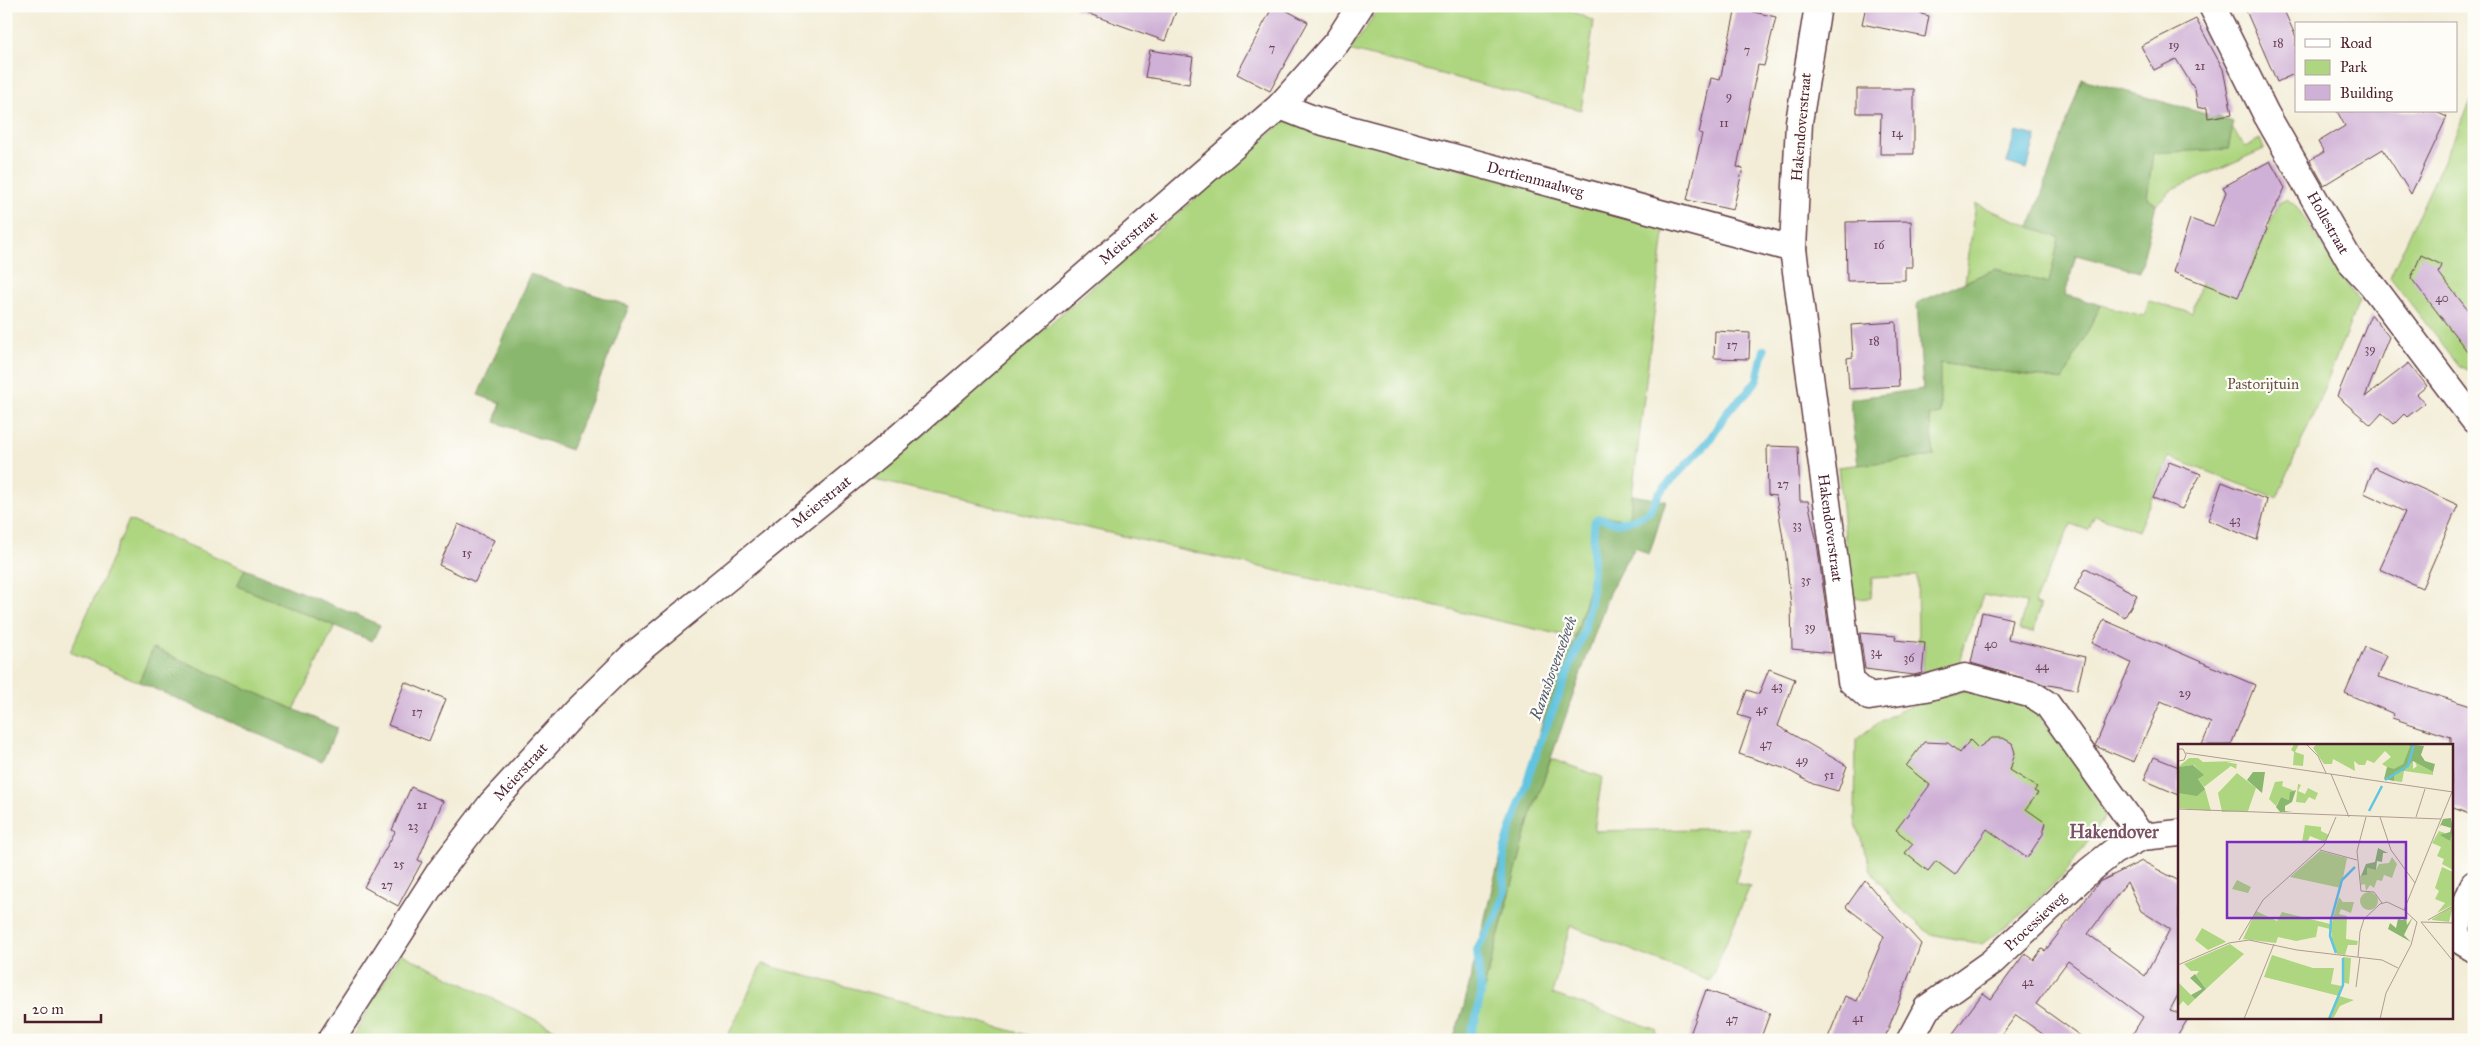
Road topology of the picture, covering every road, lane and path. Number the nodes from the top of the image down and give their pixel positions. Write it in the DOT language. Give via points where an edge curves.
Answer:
graph roads {
  1 [pos="1360,6"];
  2 [pos="1818,6"];
  3 [pos="2212,6"];
  4 [pos="1280,106"];
  5 [pos="1793,249"];
  6 [pos="2474,420"];
  7 [pos="2178,833"];
  8 [pos="2142,837"];
  9 [pos="2474,884"];
  10 [pos="2459,940"];
  11 [pos="331,1040"];
  12 [pos="1910,1040"];
  1 -- 4 [label="street, Meierstraat" via="1337,42"];
  2 -- 5 [label="street, Hakendoverstraat" via="1799,122"];
  3 -- 6 [label="street, Hollestraat" via="2266,114 2350,260"];
  4 -- 5 [label="street, Dertienmaalweg" via="1316,120"];
  4 -- 11 [label="street, Meierstraat" via="882,452 632,656 576,711 492,803 440,871"];
  5 -- 8 [label="street, Hakendoverstraat" via="1851,681 1870,697 1926,688 1965,677 2033,695 2047,704"];
  7 -- 8 [label="street, Processieweg"];
  8 -- 12 [label="street, Processieweg" via="2114,851 2095,866 1992,962 1928,1008"];
  9 -- 10 [label="street"];
}
